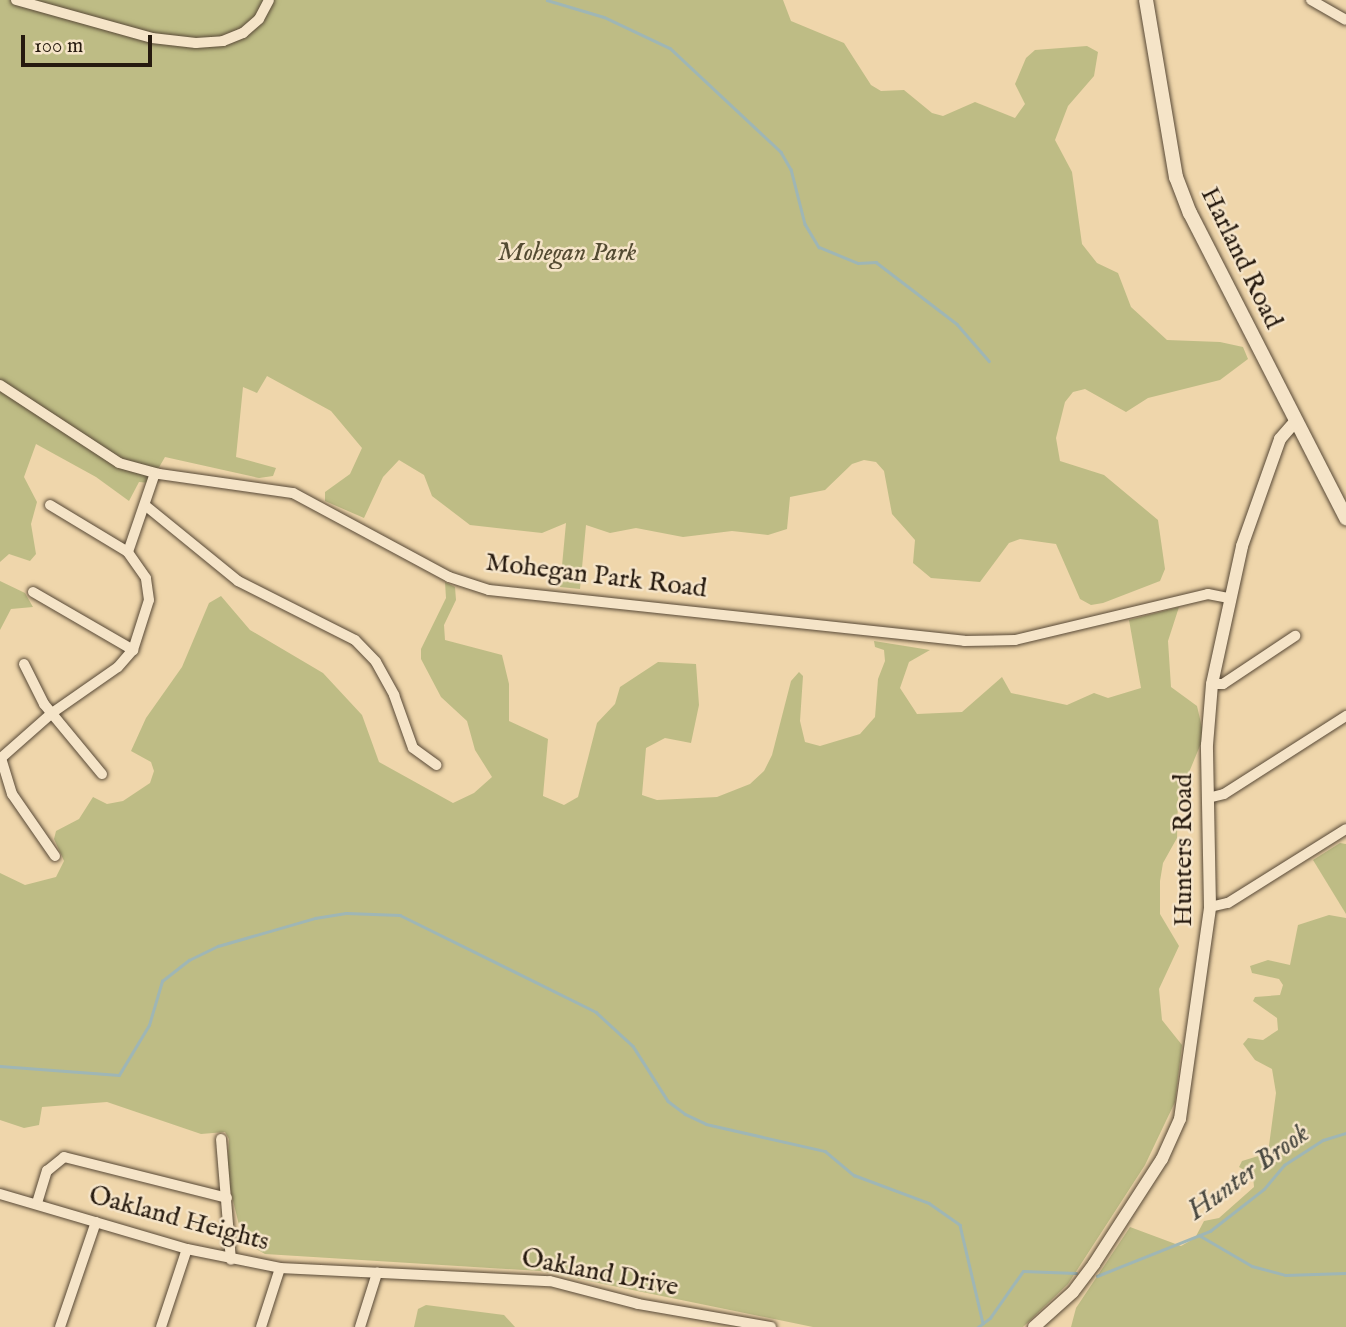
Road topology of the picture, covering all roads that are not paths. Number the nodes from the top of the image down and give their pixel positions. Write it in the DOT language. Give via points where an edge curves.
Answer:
graph roads {
  1 [pos="16,0"];
  2 [pos="269,0"];
  3 [pos="1146,0"];
  4 [pos="1311,0"];
  5 [pos="1346,20"];
  6 [pos="0,385"];
  7 [pos="1295,422"];
  8 [pos="155,473"];
  9 [pos="50,505"];
  10 [pos="146,506"];
  11 [pos="1346,518"];
  12 [pos="128,552"];
  13 [pos="33,592"];
  14 [pos="1228,598"];
  15 [pos="1295,636"];
  16 [pos="133,650"];
  17 [pos="23,664"];
  18 [pos="1212,684"];
  19 [pos="52,713"];
  20 [pos="1346,716"];
  21 [pos="436,765"];
  22 [pos="102,775"];
  23 [pos="1208,798"];
  24 [pos="1346,829"];
  25 [pos="55,856"];
  26 [pos="1210,907"];
  27 [pos="221,1139"];
  28 [pos="1,1197"];
  29 [pos="227,1198"];
  30 [pos="37,1203"];
  31 [pos="96,1222"];
  32 [pos="187,1249"];
  33 [pos="231,1260"];
  34 [pos="279,1268"];
  35 [pos="377,1273"];
  36 [pos="60,1327"];
  37 [pos="161,1327"];
  38 [pos="261,1327"];
  39 [pos="360,1327"];
  40 [pos="771,1327"];
  41 [pos="1034,1327"];
  1 -- 2 [label="street" via="152,38 196,43 223,41 243,33 259,19"];
  3 -- 7 [label="main road, Harland Road" via="1176,177"];
  4 -- 5 [label="street"];
  6 -- 8 [label="street, Mohegan Park Road" via="108,458"];
  7 -- 11 [label="main road, Harland Road"];
  7 -- 14 [label="street, Hunters Road" via="1280,439 1262,486"];
  8 -- 10 [label="street"];
  8 -- 14 [label="street, Mohegan Park Road" via="298,495 449,577 489,590 964,641 1015,640 1208,594"];
  9 -- 12 [label="street"];
  10 -- 12 [label="street"];
  10 -- 21 [label="street" via="238,581 355,640 376,662 394,695 413,748"];
  12 -- 16 [label="street" via="146,578 149,600"];
  13 -- 16 [label="street"];
  14 -- 18 [label="street, Hunters Road"];
  15 -- 18 [label="street" via="1223,684"];
  16 -- 19 [label="street" via="118,667"];
  17 -- 19 [label="street"];
  18 -- 23 [label="street, Hunters Road"];
  19 -- 22 [label="street"];
  19 -- 25 [label="street" via="1,758 12,794"];
  20 -- 23 [label="street" via="1224,794"];
  23 -- 26 [label="street, Hunters Road"];
  24 -- 26 [label="street" via="1228,903"];
  26 -- 41 [label="street, Hunters Road" via="1180,1119 1162,1159 1094,1264 1073,1292"];
  27 -- 29 [label="street"];
  28 -- 30 [label="street, Oakland Heights"];
  29 -- 30 [label="street" via="64,1157 47,1171"];
  29 -- 33 [label="street"];
  30 -- 31 [label="street, Oakland Heights"];
  31 -- 32 [label="street, Oakland Heights"];
  31 -- 36 [label="street"];
  32 -- 33 [label="street, Oakland Heights"];
  32 -- 37 [label="street"];
  33 -- 34 [label="street, Oakland Heights"];
  34 -- 35 [label="street, Oakland Heights"];
  34 -- 38 [label="street"];
  35 -- 39 [label="street"];
  35 -- 40 [label="street, Oakland Drive" via="550,1281 638,1304"];
}
